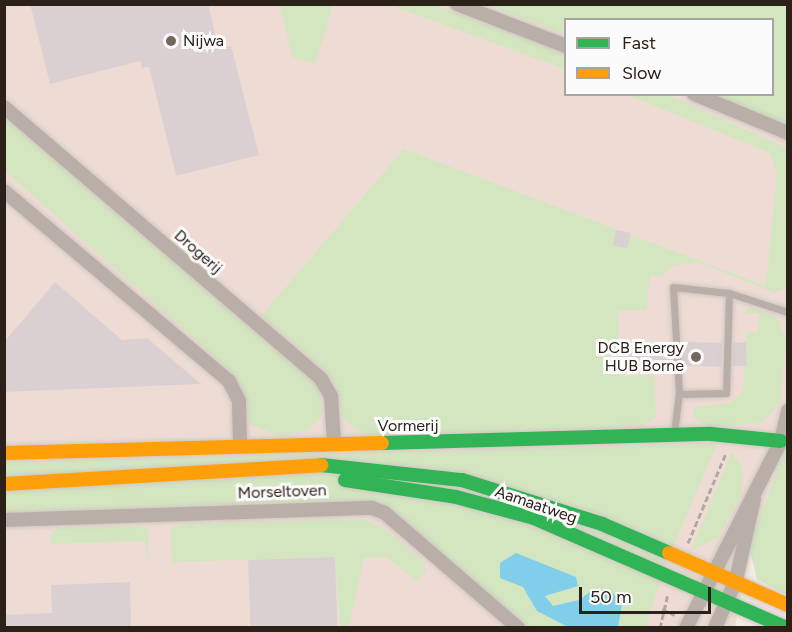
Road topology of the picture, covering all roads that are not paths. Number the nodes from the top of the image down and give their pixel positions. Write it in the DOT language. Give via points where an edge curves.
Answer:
graph roads {
  1 [pos="457,4"];
  2 [pos="564,45"];
  3 [pos="699,96"];
  4 [pos="4,107"];
  5 [pos="788,133"];
  6 [pos="4,190"];
  7 [pos="729,293"];
  8 [pos="788,312"];
  9 [pos="679,394"];
  10 [pos="788,411"];
  11 [pos="674,436"];
  12 [pos="781,441"];
  13 [pos="334,442"];
  14 [pos="240,445"];
  15 [pos="4,453"];
  16 [pos="258,473"];
  17 [pos="4,484"];
  18 [pos="756,491"];
  19 [pos="4,520"];
  20 [pos="712,568"];
  21 [pos="736,580"];
  22 [pos="701,591"];
  23 [pos="727,603"];
  24 [pos="788,605"];
  25 [pos="518,627"];
  26 [pos="686,627"];
  27 [pos="715,627"];
  28 [pos="787,627"];
  1 -- 2 [label="street"];
  3 -- 5 [label="street"];
  4 -- 13 [label="street, Drogerij" via="321,380 331,396"];
  6 -- 14 [label="street" via="229,381 239,401"];
  7 -- 8 [label="lane"];
  7 -- 9 [label="lane" via="726,393"];
  7 -- 9 [label="lane" via="673,287"];
  9 -- 11 [label="lane"];
  10 -- 12 [label="street"];
  11 -- 12 [label="main road, Vormerij"];
  11 -- 13 [label="main road, Vormerij"];
  12 -- 18 [label="street"];
  13 -- 14 [label="main road, Vormerij"];
  14 -- 15 [label="main road, Vormerij"];
  16 -- 17 [label="main road, Aamaatweg"];
  16 -- 20 [label="main road, Aamaatweg" via="318,465 462,480 529,497"];
  16 -- 22 [label="main road, Aamaatweg" via="378,482 456,497 534,518"];
  18 -- 20 [label="street"];
  18 -- 21 [label="street"];
  19 -- 25 [label="street, Morseltoven" via="372,508 385,513"];
  20 -- 21 [label="main road, Aamaatweg"];
  20 -- 22 [label="street"];
  21 -- 23 [label="street"];
  21 -- 24 [label="main road, Aamaatweg"];
  22 -- 23 [label="main road, Aamaatweg"];
  22 -- 26 [label="street"];
  23 -- 27 [label="street"];
  23 -- 28 [label="main road, Aamaatweg"];
}
